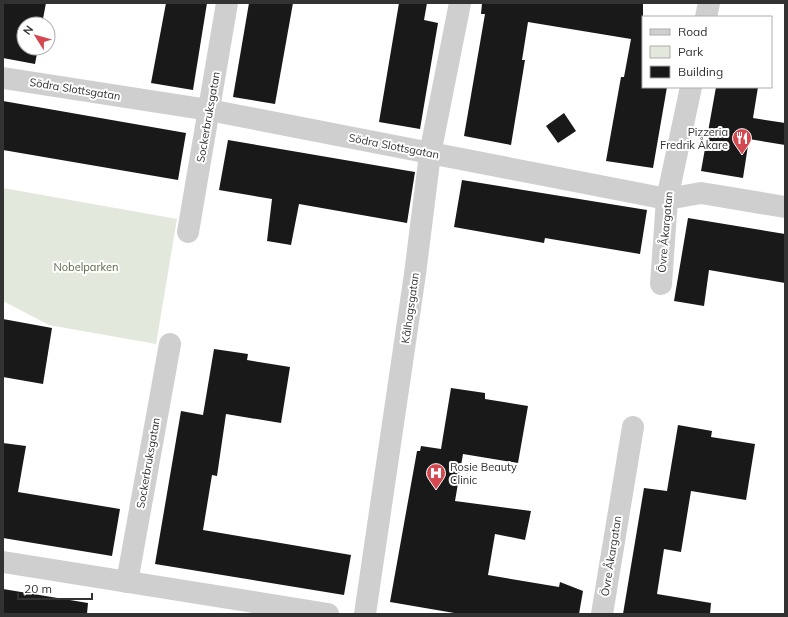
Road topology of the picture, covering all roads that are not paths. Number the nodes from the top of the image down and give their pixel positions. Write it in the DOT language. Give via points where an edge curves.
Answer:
graph roads {
  1 [pos="227,3"];
  2 [pos="460,3"];
  3 [pos="709,3"];
  4 [pos="706,16"];
  5 [pos="3,78"];
  6 [pos="691,88"];
  7 [pos="209,110"];
  8 [pos="430,154"];
  9 [pos="667,199"];
  10 [pos="785,207"];
  11 [pos="188,232"];
  12 [pos="661,284"];
  13 [pos="170,344"];
  14 [pos="633,427"];
  15 [pos="3,562"];
  16 [pos="127,582"];
  17 [pos="227,606"];
  18 [pos="328,614"];
  19 [pos="365,614"];
  20 [pos="602,614"];
  1 -- 7 [label="street, Sockerbruksgatan"];
  2 -- 8 [label="street, Kålhagsgatan"];
  3 -- 4 [label="street"];
  5 -- 7 [label="street, Södra Slottsgatan"];
  6 -- 9 [label="street, Övre Åkargatan"];
  7 -- 8 [label="street, Södra Slottsgatan"];
  7 -- 11 [label="street, Sockerbruksgatan"];
  8 -- 9 [label="street, Södra Slottsgatan"];
  8 -- 19 [label="street, Kålhagsgatan"];
  9 -- 10 [label="street, Södra Slottsgatan" via="701,193"];
  9 -- 12 [label="street, Övre Åkargatan"];
  13 -- 16 [label="street, Sockerbruksgatan"];
  14 -- 20 [label="street, Övre Åkargatan"];
  15 -- 16 [label="street"];
  16 -- 17 [label="street"];
  17 -- 18 [label="street"];
}
